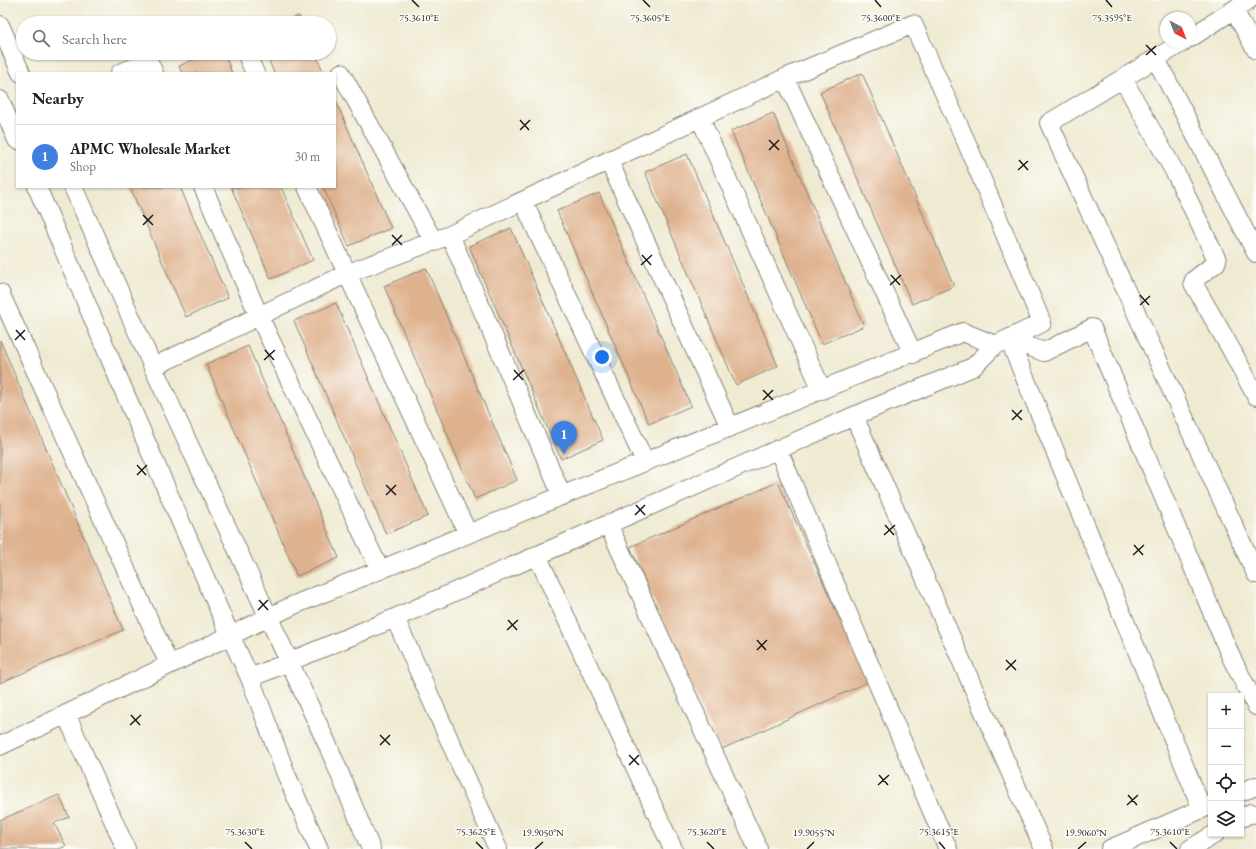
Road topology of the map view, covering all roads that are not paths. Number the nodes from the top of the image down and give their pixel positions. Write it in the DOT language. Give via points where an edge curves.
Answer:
graph roads {
  1 [pos="1249,0"];
  2 [pos="1234,10"];
  3 [pos="0,25"];
  4 [pos="1196,34"];
  5 [pos="1173,48"];
  6 [pos="1256,50"];
  7 [pos="1156,59"];
  8 [pos="249,60"];
  9 [pos="21,72"];
  10 [pos="123,72"];
  11 [pos="153,72"];
  12 [pos="255,72"];
  13 [pos="340,72"];
  14 [pos="785,78"];
  15 [pos="1123,79"];
  16 [pos="0,100"];
  17 [pos="700,118"];
  18 [pos="16,138"];
  19 [pos="609,161"];
  20 [pos="37,188"];
  21 [pos="72,188"];
  22 [pos="203,188"];
  23 [pos="307,188"];
  24 [pos="523,201"];
  25 [pos="442,239"];
  26 [pos="1256,253"];
  27 [pos="346,274"];
  28 [pos="0,293"];
  29 [pos="259,316"];
  30 [pos="1002,342"];
  31 [pos="913,354"];
  32 [pos="153,366"];
  33 [pos="822,390"];
  34 [pos="1256,396"];
  35 [pos="854,416"];
  36 [pos="730,427"];
  37 [pos="778,449"];
  38 [pos="645,462"];
  39 [pos="562,496"];
  40 [pos="608,524"];
  41 [pos="468,534"];
  42 [pos="538,555"];
  43 [pos="380,570"];
  44 [pos="1256,574"];
  45 [pos="269,617"];
  46 [pos="395,618"];
  47 [pos="230,635"];
  48 [pos="289,661"];
  49 [pos="169,664"];
  50 [pos="250,678"];
  51 [pos="1256,706"];
  52 [pos="66,714"];
  53 [pos="0,746"];
  54 [pos="1256,786"];
  55 [pos="1244,791"];
  56 [pos="1207,807"];
  57 [pos="1256,814"];
  58 [pos="1244,816"];
  59 [pos="1210,837"];
  60 [pos="126,849"];
  61 [pos="319,849"];
  62 [pos="371,849"];
  63 [pos="498,849"];
  64 [pos="672,849"];
  65 [pos="758,849"];
  66 [pos="948,849"];
  67 [pos="1044,849"];
  68 [pos="1110,849"];
  69 [pos="1190,849"];
  1 -- 2 [label="street"];
  2 -- 4 [label="street"];
  2 -- 6 [label="street"];
  3 -- 9 [label="street"];
  5 -- 7 [label="street"];
  7 -- 15 [label="street"];
  7 -- 26 [label="street"];
  8 -- 12 [label="street"];
  10 -- 11 [label="street" via="148,62"];
  13 -- 25 [label="street"];
  14 -- 17 [label="street"];
  14 -- 30 [label="street" via="913,24 968,146 1042,323"];
  14 -- 31 [label="street"];
  15 -- 34 [label="street" via="1180,180 1218,260 1193,282"];
  15 -- 44 [label="street" via="1049,123"];
  16 -- 18 [label="street"];
  17 -- 19 [label="street"];
  17 -- 33 [label="street"];
  19 -- 24 [label="street"];
  19 -- 36 [label="street"];
  20 -- 47 [label="street"];
  21 -- 32 [label="street"];
  22 -- 29 [label="street"];
  23 -- 27 [label="street"];
  24 -- 25 [label="street"];
  24 -- 38 [label="street"];
  25 -- 27 [label="street"];
  25 -- 39 [label="street"];
  27 -- 29 [label="street"];
  27 -- 41 [label="street"];
  28 -- 49 [label="street"];
  29 -- 32 [label="street"];
  29 -- 43 [label="street"];
  30 -- 31 [label="street" via="963,332"];
  30 -- 35 [label="street" via="973,367"];
  30 -- 51 [label="street" via="1044,352 1092,328 1231,657"];
  30 -- 56 [label="street"];
  31 -- 33 [label="street"];
  32 -- 45 [label="street"];
  33 -- 36 [label="street"];
  35 -- 37 [label="street"];
  35 -- 67 [label="street"];
  36 -- 38 [label="street"];
  37 -- 40 [label="street"];
  37 -- 66 [label="street"];
  38 -- 39 [label="street"];
  39 -- 41 [label="street"];
  40 -- 42 [label="street"];
  40 -- 65 [label="street"];
  41 -- 43 [label="street"];
  42 -- 46 [label="street"];
  42 -- 64 [label="street"];
  43 -- 45 [label="street" via="294,604"];
  45 -- 47 [label="street"];
  45 -- 48 [label="street"];
  46 -- 48 [label="street"];
  46 -- 63 [label="street"];
  47 -- 49 [label="street"];
  47 -- 50 [label="street"];
  48 -- 50 [label="street"];
  48 -- 62 [label="street"];
  49 -- 52 [label="street"];
  50 -- 61 [label="street" via="286,774"];
  52 -- 53 [label="street"];
  52 -- 60 [label="street"];
  54 -- 55 [label="street"];
  56 -- 68 [label="street"];
  57 -- 58 [label="street"];
  59 -- 69 [label="street"];
}
